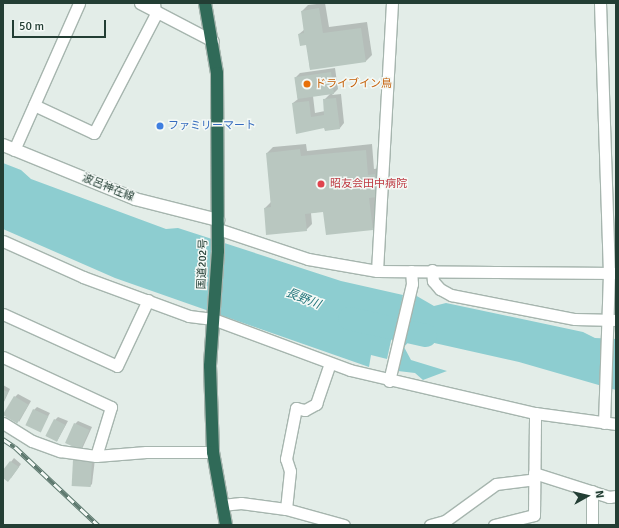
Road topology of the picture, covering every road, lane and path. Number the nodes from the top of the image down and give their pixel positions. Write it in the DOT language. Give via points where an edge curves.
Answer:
graph roads {
  1 [pos="79,3"];
  2 [pos="140,3"];
  3 [pos="205,3"];
  4 [pos="392,3"];
  5 [pos="600,3"];
  6 [pos="154,7"];
  7 [pos="212,41"];
  8 [pos="34,105"];
  9 [pos="8,147"];
  10 [pos="218,224"];
  11 [pos="3,241"];
  12 [pos="432,270"];
  13 [pos="377,271"];
  14 [pos="410,271"];
  15 [pos="612,273"];
  16 [pos="148,300"];
  17 [pos="3,314"];
  18 [pos="213,319"];
  19 [pos="613,320"];
  20 [pos="3,357"];
  21 [pos="330,363"];
  22 [pos="389,381"];
  23 [pos="535,413"];
  24 [pos="604,420"];
  25 [pos="3,424"];
  26 [pos="616,424"];
  27 [pos="213,452"];
  28 [pos="96,456"];
  29 [pos="534,476"];
  30 [pos="592,491"];
  31 [pos="616,496"];
  32 [pos="222,505"];
  33 [pos="286,509"];
  34 [pos="226,525"];
  35 [pos="344,525"];
  36 [pos="430,525"];
  37 [pos="494,525"];
  38 [pos="592,525"];
  1 -- 8 [label="street"];
  2 -- 6 [label="street"];
  3 -- 7 [label="highway, 国道202号"];
  4 -- 13 [label="street"];
  5 -- 15 [label="street"];
  6 -- 7 [label="street"];
  6 -- 8 [label="street" via="155,16 94,133"];
  7 -- 10 [label="highway, 国道202号" via="217,73"];
  8 -- 9 [label="street"];
  9 -- 10 [label="main road, 波呂神在線" via="135,199"];
  10 -- 13 [label="street" via="308,259"];
  10 -- 18 [label="highway, 国道202号"];
  11 -- 16 [label="street" via="83,277"];
  12 -- 14 [label="street"];
  12 -- 15 [label="street"];
  12 -- 19 [label="street" via="433,281 440,289 451,295 575,318"];
  13 -- 14 [label="street"];
  14 -- 22 [label="street" via="412,284"];
  15 -- 19 [label="street"];
  16 -- 17 [label="street" via="117,366"];
  16 -- 18 [label="street" via="189,316"];
  18 -- 21 [label="street"];
  18 -- 27 [label="highway, 国道202号" via="210,366"];
  19 -- 24 [label="street"];
  20 -- 28 [label="street" via="111,407"];
  21 -- 22 [label="street"];
  21 -- 33 [label="street" via="316,404 305,410 296,408 286,459 290,471"];
  22 -- 23 [label="street"];
  23 -- 24 [label="street"];
  23 -- 29 [label="street"];
  24 -- 26 [label="street"];
  25 -- 28 [label="street" via="32,441 60,452"];
  27 -- 28 [label="street" via="146,452"];
  27 -- 32 [label="highway, 国道202号"];
  29 -- 30 [label="street"];
  29 -- 36 [label="street" via="496,484 445,521"];
  29 -- 37 [label="street" via="534,515"];
  30 -- 31 [label="street" via="609,497"];
  30 -- 38 [label="street"];
  32 -- 33 [label="street" via="241,503"];
  32 -- 34 [label="highway, 国道202号"];
  33 -- 35 [label="street"];
}
